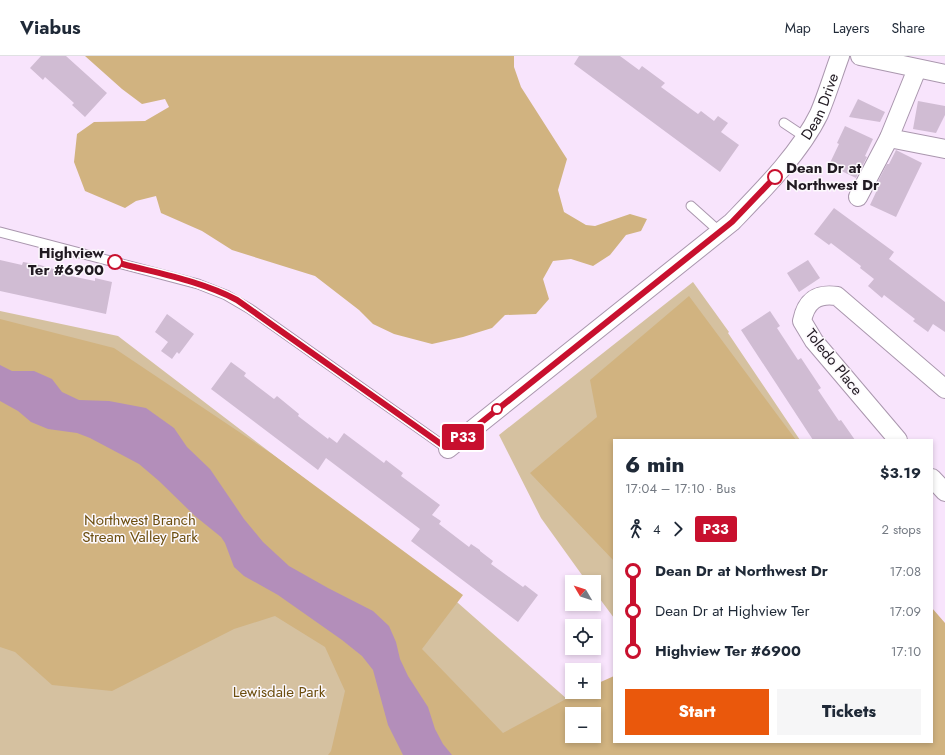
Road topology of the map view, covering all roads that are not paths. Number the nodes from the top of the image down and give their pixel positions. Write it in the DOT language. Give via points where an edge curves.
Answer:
graph roads {
  1 [pos="840,56"];
  2 [pos="860,56"];
  3 [pos="917,69"];
  4 [pos="945,74"];
  5 [pos="784,123"];
  6 [pos="805,137"];
  7 [pos="889,138"];
  8 [pos="945,149"];
  9 [pos="858,197"];
  10 [pos="691,206"];
  11 [pos="0,232"];
  12 [pos="720,232"];
  13 [pos="945,389"];
  14 [pos="897,439"];
  15 [pos="448,449"];
  16 [pos="933,479"];
  17 [pos="945,492"];
  1 -- 6 [label="street, Dean Drive" via="818,115"];
  2 -- 3 [label="street"];
  3 -- 4 [label="street"];
  3 -- 7 [label="street"];
  5 -- 6 [label="lane"];
  6 -- 12 [label="street, Dean Drive" via="770,183"];
  7 -- 8 [label="street"];
  7 -- 9 [label="street"];
  10 -- 12 [label="lane"];
  11 -- 15 [label="lane" via="198,284 226,295 250,309"];
  12 -- 15 [label="street, Dean Drive"];
  13 -- 14 [label="street, Toledo Place" via="837,296 826,294 809,304 804,310 802,321 814,341"];
  16 -- 17 [label="street"];
}
